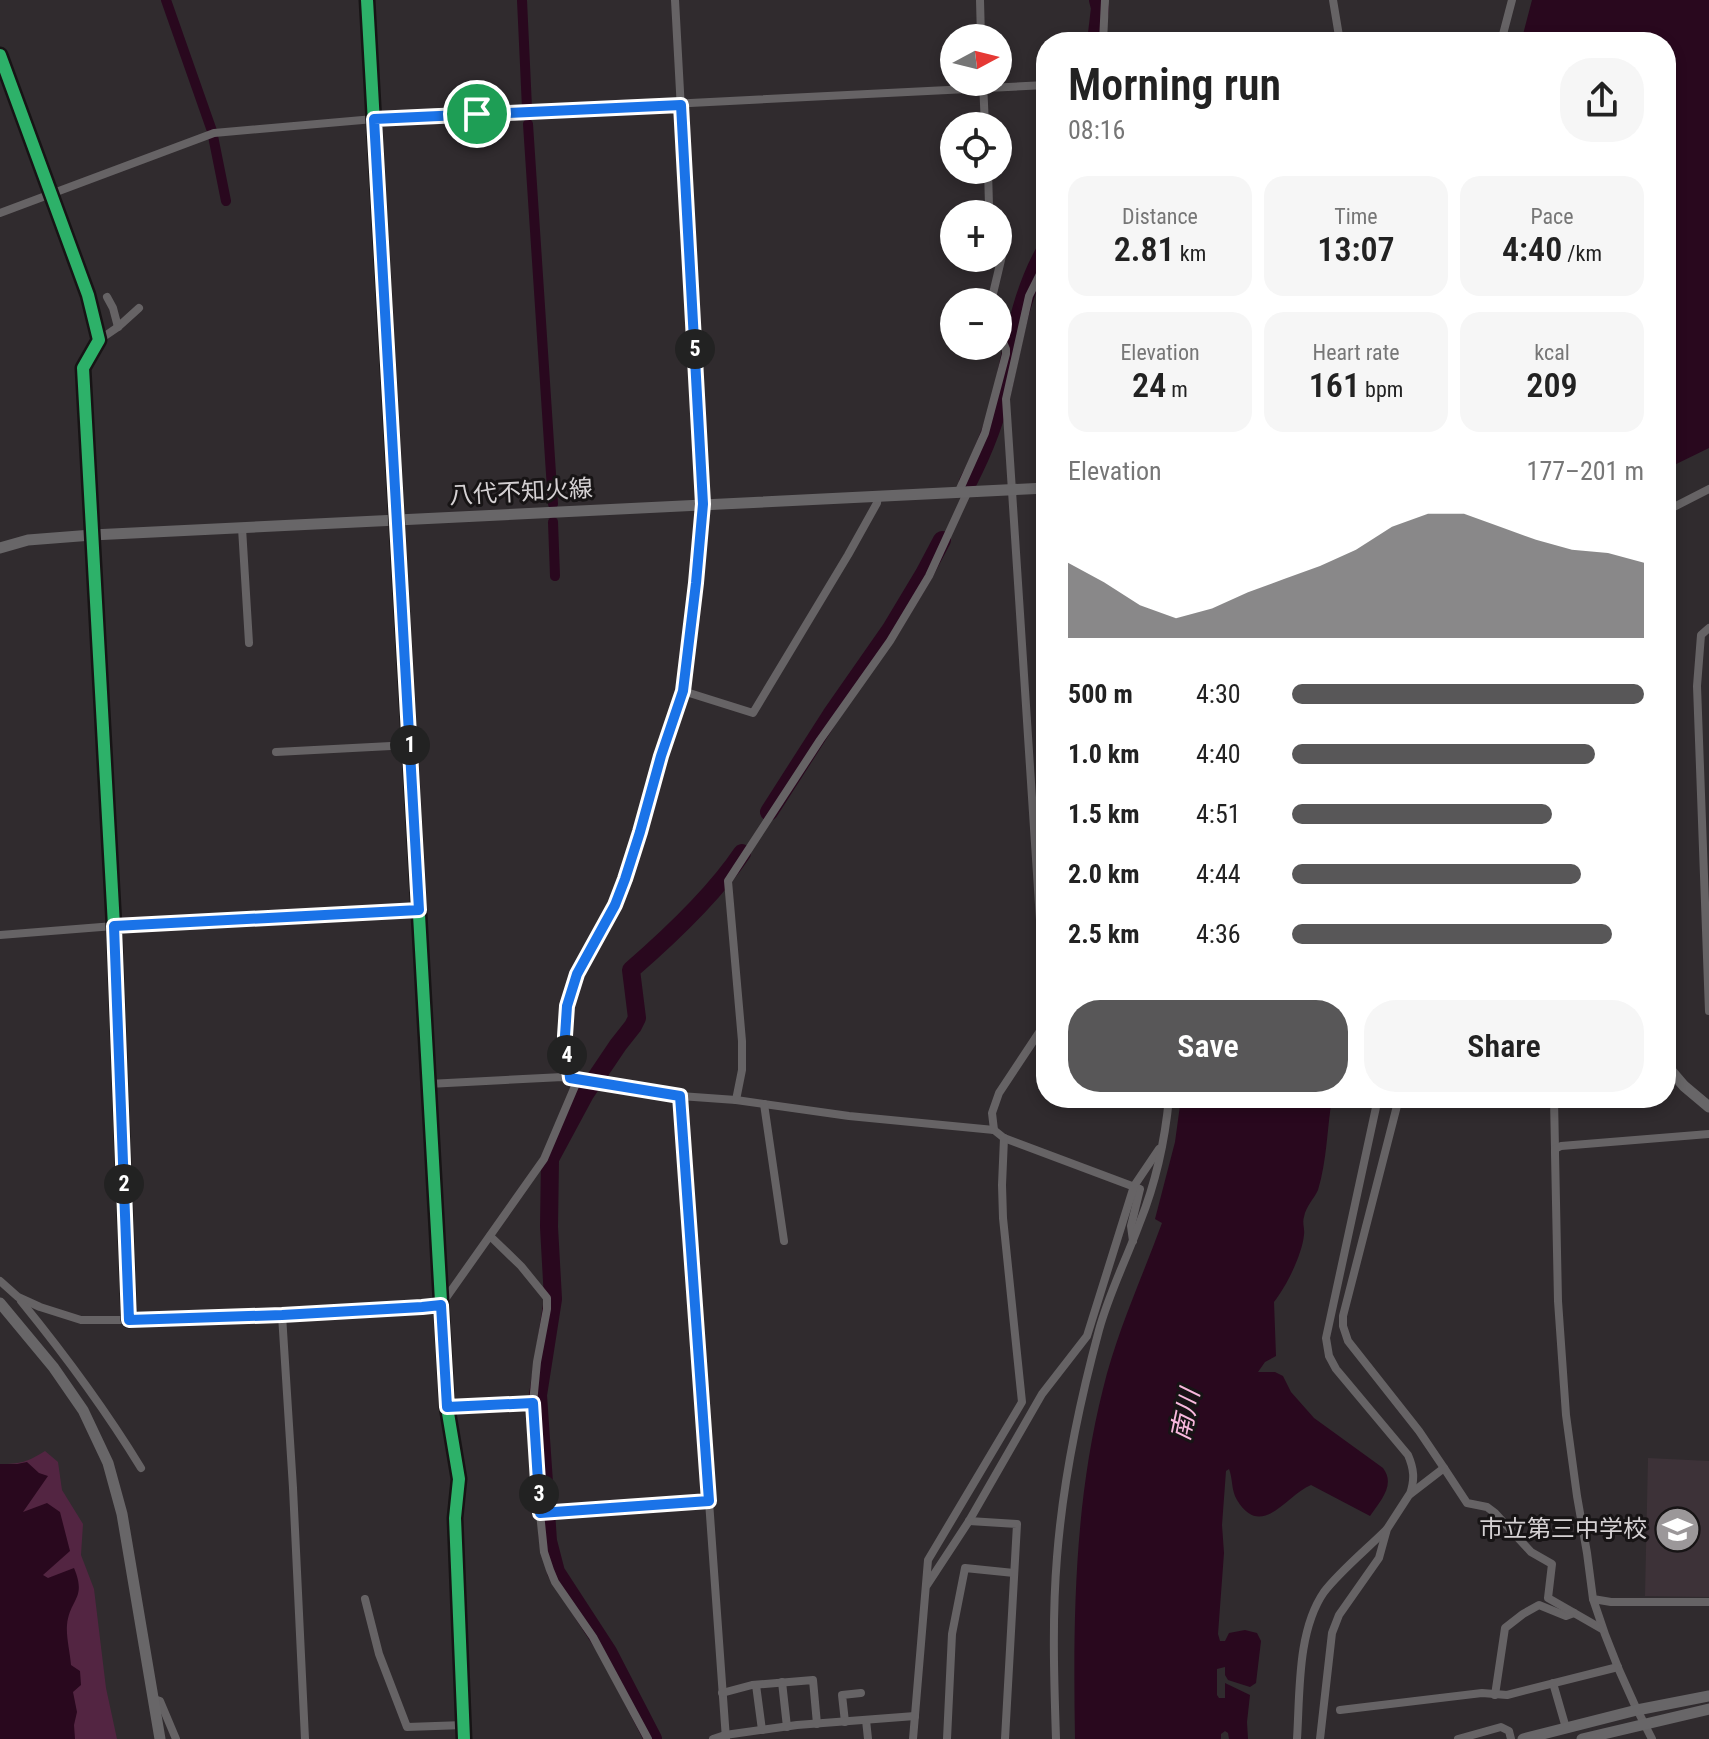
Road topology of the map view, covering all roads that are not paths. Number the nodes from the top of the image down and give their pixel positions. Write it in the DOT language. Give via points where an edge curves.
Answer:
graph roads {
  1 [pos="367,0"];
  2 [pos="675,0"];
  3 [pos="980,0"];
  4 [pos="1105,0"];
  5 [pos="1333,0"];
  6 [pos="1512,0"];
  7 [pos="981,24"];
  8 [pos="1103,32"];
  9 [pos="1338,32"];
  10 [pos="1504,32"];
  11 [pos="0,55"];
  12 [pos="1012,85"];
  13 [pos="1036,85"];
  14 [pos="940,88"];
  15 [pos="681,105"];
  16 [pos="374,119"];
  17 [pos="50,194"];
  18 [pos="0,213"];
  19 [pos="1036,282"];
  20 [pos="107,297"];
  21 [pos="139,308"];
  22 [pos="118,327"];
  23 [pos="99,340"];
  24 [pos="1004,360"];
  25 [pos="1036,488"];
  26 [pos="1011,489"];
  27 [pos="1709,489"];
  28 [pos="964,491"];
  29 [pos="878,496"];
  30 [pos="703,504"];
  31 [pos="1676,506"];
  32 [pos="397,520"];
  33 [pos="242,528"];
  34 [pos="92,535"];
  35 [pos="1,548"];
  36 [pos="1709,628"];
  37 [pos="249,643"];
  38 [pos="683,691"];
  39 [pos="410,745"];
  40 [pos="276,752"];
  41 [pos="1036,863"];
  42 [pos="419,910"];
  43 [pos="114,926"];
  44 [pos="0,935"];
  45 [pos="1709,1011"];
  46 [pos="1036,1037"];
  47 [pos="1676,1077"];
  48 [pos="578,1078"];
  49 [pos="428,1084"];
  50 [pos="680,1096"];
  51 [pos="736,1100"];
  52 [pos="1708,1103"];
  53 [pos="764,1104"];
  54 [pos="1167,1108"];
  55 [pos="1376,1108"];
  56 [pos="1396,1108"];
  57 [pos="1554,1108"];
  58 [pos="994,1130"];
  59 [pos="1709,1134"];
  60 [pos="1004,1138"];
  61 [pos="1162,1144"];
  62 [pos="1555,1149"];
  63 [pos="1134,1186"];
  64 [pos="490,1236"];
  65 [pos="784,1241"];
  66 [pos="1133,1241"];
  67 [pos="0,1281"];
  68 [pos="18,1297"];
  69 [pos="0,1303"];
  70 [pos="441,1305"];
  71 [pos="282,1315"];
  72 [pos="129,1320"];
  73 [pos="533,1403"];
  74 [pos="447,1407"];
  75 [pos="141,1468"];
  76 [pos="1444,1468"];
  77 [pos="1409,1495"];
  78 [pos="709,1501"];
  79 [pos="540,1513"];
  80 [pos="969,1521"];
  81 [pos="1387,1529"];
  82 [pos="1014,1573"];
  83 [pos="925,1589"];
  84 [pos="365,1599"];
  85 [pos="1593,1599"];
  86 [pos="1709,1602"];
  87 [pos="1574,1613"];
  88 [pos="1602,1629"];
  89 [pos="1618,1667"];
  90 [pos="782,1682"];
  91 [pos="1553,1683"];
  92 [pos="756,1685"];
  93 [pos="722,1693"];
  94 [pos="861,1693"];
  95 [pos="1495,1695"];
  96 [pos="1709,1696"];
  97 [pos="154,1699"];
  98 [pos="1709,1709"];
  99 [pos="1340,1710"];
  100 [pos="1637,1710"];
  101 [pos="915,1716"];
  102 [pos="866,1720"];
  103 [pos="845,1722"];
  104 [pos="817,1724"];
  105 [pos="1644,1724"];
  106 [pos="464,1725"];
  107 [pos="787,1727"];
  108 [pos="1566,1728"];
  109 [pos="762,1730"];
  110 [pos="726,1737"];
  111 [pos="160,1739"];
  112 [pos="176,1739"];
  113 [pos="305,1739"];
  114 [pos="464,1739"];
  115 [pos="648,1739"];
  116 [pos="713,1739"];
  117 [pos="868,1739"];
  118 [pos="913,1739"];
  119 [pos="947,1739"];
  120 [pos="1005,1739"];
  121 [pos="1056,1739"];
  122 [pos="1299,1739"];
  123 [pos="1320,1739"];
  124 [pos="1458,1739"];
  125 [pos="1511,1739"];
  126 [pos="1523,1739"];
  127 [pos="1582,1739"];
  128 [pos="1652,1739"];
  1 -- 16 [label="street"];
  2 -- 15 [label="street"];
  3 -- 7 [label="street"];
  4 -- 8 [label="street"];
  5 -- 9 [label="street"];
  6 -- 10 [label="street"];
  11 -- 17 [label="street"];
  12 -- 13 [label="street"];
  14 -- 15 [label="street"];
  15 -- 16 [label="street"];
  15 -- 30 [label="street"];
  16 -- 17 [label="street" via="214,133"];
  16 -- 32 [label="street"];
  17 -- 18 [label="street"];
  17 -- 23 [label="street"];
  19 -- 26 [label="street" via="1006,399"];
  20 -- 22 [label="street"];
  21 -- 22 [label="street"];
  22 -- 23 [label="street"];
  23 -- 34 [label="street" via="83,368"];
  24 -- 28 [label="street"];
  25 -- 26 [label="street, 八代不知火線"];
  26 -- 28 [label="street, 八代不知火線"];
  26 -- 41 [label="street"];
  27 -- 31 [label="street"];
  28 -- 29 [label="street, 八代不知火線"];
  28 -- 51 [label="street" via="929,576 890,641 728,881 742,1041"];
  29 -- 30 [label="street, 八代不知火線"];
  29 -- 38 [label="street" via="753,713"];
  30 -- 32 [label="street, 八代不知火線"];
  30 -- 38 [label="street"];
  32 -- 33 [label="street, 八代不知火線"];
  32 -- 39 [label="street"];
  33 -- 34 [label="street, 八代不知火線"];
  33 -- 37 [label="street"];
  34 -- 35 [label="street, 八代不知火線" via="28,540"];
  34 -- 43 [label="street"];
  36 -- 45 [label="street" via="1701,635 1697,686"];
  38 -- 48 [label="street" via="625,879 577,974 567,1006 565,1036"];
  39 -- 40 [label="street"];
  39 -- 42 [label="street"];
  42 -- 43 [label="street"];
  42 -- 49 [label="street"];
  43 -- 44 [label="street"];
  43 -- 72 [label="street"];
  46 -- 58 [label="street" via="999,1093 992,1113"];
  47 -- 52 [label="street"];
  48 -- 49 [label="street"];
  48 -- 50 [label="street"];
  48 -- 64 [label="street" via="544,1159"];
  49 -- 70 [label="street"];
  50 -- 51 [label="street"];
  50 -- 78 [label="street"];
  51 -- 53 [label="street"];
  53 -- 58 [label="street"];
  53 -- 65 [label="street"];
  54 -- 61 [label="street"];
  55 -- 77 [label="street" via="1326,1338 1336,1369 1408,1455 1414,1471"];
  56 -- 76 [label="street" via="1343,1326 1348,1341"];
  57 -- 62 [label="street"];
  58 -- 60 [label="street"];
  59 -- 62 [label="street"];
  60 -- 63 [label="street"];
  60 -- 83 [label="street" via="1003,1218 1022,1402 928,1560"];
  61 -- 63 [label="street"];
  61 -- 66 [label="street"];
  62 -- 85 [label="street" via="1563,1377"];
  63 -- 66 [label="street" via="1140,1189"];
  63 -- 80 [label="street" via="1087,1336 1042,1394"];
  64 -- 70 [label="street"];
  64 -- 73 [label="street" via="547,1298"];
  66 -- 121 [label="street" via="1100,1327 1068,1472 1056,1568"];
  67 -- 68 [label="street"];
  68 -- 72 [label="street" via="81,1320"];
  68 -- 75 [label="street" via="70,1361"];
  69 -- 97 [label="street" via="83,1410 108,1463"];
  70 -- 71 [label="street"];
  70 -- 74 [label="street"];
  71 -- 72 [label="street"];
  71 -- 113 [label="street"];
  73 -- 74 [label="street"];
  73 -- 79 [label="street"];
  74 -- 106 [label="street" via="459,1479 455,1518"];
  76 -- 77 [label="street"];
  76 -- 87 [label="street" via="1467,1503 1487,1507 1531,1552 1552,1564 1548,1598"];
  77 -- 81 [label="street"];
  78 -- 79 [label="street"];
  78 -- 93 [label="street"];
  79 -- 115 [label="street" via="544,1552 555,1582 593,1637"];
  80 -- 82 [label="street" via="1017,1524"];
  80 -- 83 [label="street"];
  81 -- 122 [label="street" via="1325,1590 1310,1618"];
  81 -- 123 [label="street" via="1379,1558 1332,1633"];
  82 -- 119 [label="street" via="965,1568 952,1634"];
  82 -- 120 [label="street"];
  83 -- 101 [label="street"];
  84 -- 106 [label="street" via="407,1727"];
  85 -- 86 [label="street"];
  85 -- 88 [label="street"];
  87 -- 88 [label="street"];
  87 -- 95 [label="street" via="1566,1616 1539,1605 1505,1628"];
  88 -- 89 [label="street"];
  89 -- 91 [label="street"];
  89 -- 100 [label="street"];
  90 -- 92 [label="street"];
  90 -- 104 [label="street" via="813,1680"];
  90 -- 107 [label="street"];
  91 -- 95 [label="street"];
  91 -- 108 [label="street"];
  92 -- 93 [label="street"];
  92 -- 109 [label="street"];
  93 -- 110 [label="street"];
  94 -- 103 [label="street" via="842,1695"];
  95 -- 99 [label="street"];
  96 -- 100 [label="street"];
  97 -- 111 [label="street"];
  97 -- 112 [label="street" via="160,1701"];
  98 -- 105 [label="street"];
  100 -- 105 [label="street"];
  100 -- 108 [label="street"];
  101 -- 102 [label="street"];
  101 -- 118 [label="street"];
  102 -- 103 [label="street"];
  102 -- 117 [label="street"];
  103 -- 104 [label="street"];
  104 -- 107 [label="street"];
  105 -- 127 [label="street"];
  105 -- 128 [label="street"];
  106 -- 114 [label="street"];
  107 -- 109 [label="street"];
  108 -- 126 [label="street"];
  109 -- 110 [label="street"];
  110 -- 116 [label="street"];
  124 -- 125 [label="street" via="1501,1727"];
}
